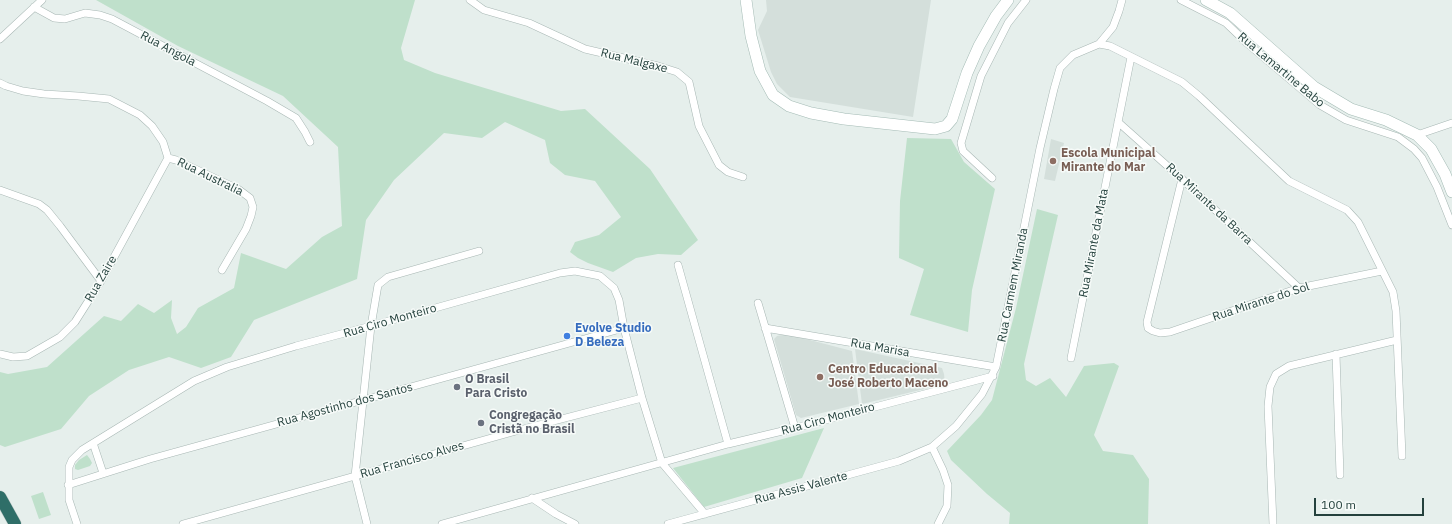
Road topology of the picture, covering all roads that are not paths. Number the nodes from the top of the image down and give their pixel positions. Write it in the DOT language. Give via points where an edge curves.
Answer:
graph roads {
  1 [pos="42,0"];
  2 [pos="470,0"];
  3 [pos="746,0"];
  4 [pos="1008,0"];
  5 [pos="1026,0"];
  6 [pos="1122,0"];
  7 [pos="1181,0"];
  8 [pos="1206,0"];
  9 [pos="34,7"];
  10 [pos="996,16"];
  11 [pos="1008,23"];
  12 [pos="0,39"];
  13 [pos="1099,44"];
  14 [pos="1131,57"];
  15 [pos="0,83"];
  16 [pos="1118,122"];
  17 [pos="1452,123"];
  18 [pos="1417,135"];
  19 [pos="310,142"];
  20 [pos="168,158"];
  21 [pos="743,177"];
  22 [pos="992,178"];
  23 [pos="1182,179"];
  24 [pos="0,190"];
  25 [pos="1452,192"];
  26 [pos="1452,225"];
  27 [pos="479,251"];
  28 [pos="678,265"];
  29 [pos="222,270"];
  30 [pos="1382,271"];
  31 [pos="101,281"];
  32 [pos="1299,288"];
  33 [pos="758,303"];
  34 [pos="371,326"];
  35 [pos="624,328"];
  36 [pos="765,328"];
  37 [pos="1397,340"];
  38 [pos="0,354"];
  39 [pos="1336,354"];
  40 [pos="1071,358"];
  41 [pos="996,367"];
  42 [pos="993,376"];
  43 [pos="642,398"];
  44 [pos="362,400"];
  45 [pos="795,428"];
  46 [pos="94,443"];
  47 [pos="728,444"];
  48 [pos="932,447"];
  49 [pos="1402,456"];
  50 [pos="662,463"];
  51 [pos="103,473"];
  52 [pos="1340,475"];
  53 [pos="355,476"];
  54 [pos="68,484"];
  55 [pos="0,497"];
  56 [pos="532,498"];
  57 [pos="0,503"];
  58 [pos="705,514"];
  59 [pos="680,522"];
  60 [pos="10,524"];
  61 [pos="15,524"];
  62 [pos="77,524"];
  63 [pos="183,524"];
  64 [pos="367,524"];
  65 [pos="442,524"];
  66 [pos="575,524"];
  67 [pos="668,524"];
  68 [pos="938,524"];
  69 [pos="1273,524"];
  1 -- 9 [label="street"];
  2 -- 21 [label="street, Rua Malgaxe" via="484,10 529,23 585,49 677,72 689,82 699,126 719,165 728,172"];
  3 -- 10 [label="street" via="751,36 760,71 773,95 789,106 844,119 935,129 946,126 952,119 967,73"];
  4 -- 10 [label="street"];
  5 -- 11 [label="street"];
  6 -- 13 [label="street, Rua Carmem Miranda" via="1113,27"];
  7 -- 26 [label="street, Rua Lamartine Babo" via="1226,23 1320,105 1346,120 1398,137 1414,149 1422,158 1437,187"];
  8 -- 18 [label="street" via="1230,13 1314,87 1351,109 1386,120"];
  9 -- 12 [label="street"];
  9 -- 19 [label="street, Rua Angola" via="54,18 65,19 85,13 112,19 296,118"];
  10 -- 11 [label="street"];
  11 -- 22 [label="street" via="981,76 960,143 963,151"];
  13 -- 14 [label="street" via="1110,46"];
  13 -- 41 [label="street, Rua Carmem Miranda" via="1073,56 1060,68 1040,148"];
  14 -- 16 [label="street, Rua Mirante da Mata"];
  14 -- 30 [label="street" via="1182,82 1194,91 1289,182 1348,210 1358,222"];
  15 -- 20 [label="street, Rua Australia" via="23,92 109,99 140,115 152,126 164,142"];
  16 -- 23 [label="street, Rua Mirante da Barra"];
  16 -- 40 [label="street, Rua Mirante da Mata"];
  17 -- 18 [label="street"];
  18 -- 25 [label="street" via="1431,149"];
  20 -- 29 [label="street, Rua Australia" via="238,189 250,198 253,207 246,229"];
  20 -- 31 [label="street, Rua Zaire"];
  23 -- 32 [label="street, Rua Mirante da Barra"];
  23 -- 32 [label="street, Rua Mirante do Sol" via="1147,322 1148,328 1160,333 1170,332"];
  24 -- 31 [label="street" via="47,210"];
  27 -- 34 [label="street" via="388,277 378,285"];
  28 -- 47 [label="street"];
  30 -- 32 [label="street, Rua Mirante do Sol"];
  30 -- 37 [label="street" via="1393,292"];
  31 -- 38 [label="street, Rua Zaire" via="75,322 60,337 27,356 13,357"];
  33 -- 36 [label="street"];
  34 -- 35 [label="street, Rua Ciro Monteiro" via="575,271 600,276 614,288"];
  34 -- 44 [label="street"];
  34 -- 46 [label="street, Rua Ciro Monteiro" via="227,367 194,381"];
  35 -- 43 [label="street, Rua Ciro Monteiro"];
  35 -- 44 [label="street, Rua Agostinho dos Santos"];
  36 -- 41 [label="street, Rua Marisa"];
  36 -- 45 [label="street"];
  37 -- 39 [label="street"];
  37 -- 49 [label="street"];
  39 -- 52 [label="street"];
  39 -- 69 [label="street" via="1288,366 1276,374 1270,387 1268,406"];
  41 -- 42 [label="street, Rua Carmem Miranda"];
  42 -- 45 [label="street, Rua Ciro Monteiro"];
  42 -- 48 [label="street, Rua Carmem Miranda" via="956,426"];
  43 -- 50 [label="street, Rua Ciro Monteiro"];
  43 -- 53 [label="street, Rua Francisco Alves"];
  44 -- 51 [label="street, Rua Agostinho dos Santos"];
  44 -- 53 [label="street"];
  45 -- 47 [label="street, Rua Ciro Monteiro"];
  46 -- 51 [label="street"];
  46 -- 54 [label="street, Rua Ciro Monteiro" via="72,460"];
  47 -- 50 [label="street, Rua Ciro Monteiro"];
  48 -- 58 [label="street, Rua Assis Valente" via="899,460"];
  48 -- 68 [label="street" via="948,485 947,506"];
  50 -- 56 [label="street, Rua Ciro Monteiro"];
  50 -- 58 [label="street"];
  51 -- 54 [label="street, Rua Agostinho dos Santos"];
  53 -- 63 [label="street, Rua Francisco Alves"];
  53 -- 64 [label="street"];
  54 -- 62 [label="street, Rua Ciro Monteiro" via="69,500"];
  55 -- 61 [label="highway"];
  56 -- 65 [label="street, Rua Ciro Monteiro"];
  56 -- 66 [label="street"];
  57 -- 60 [label="highway"];
  58 -- 59 [label="street, Rua Assis Valente"];
  59 -- 67 [label="street, Rua Assis Valente"];
}
